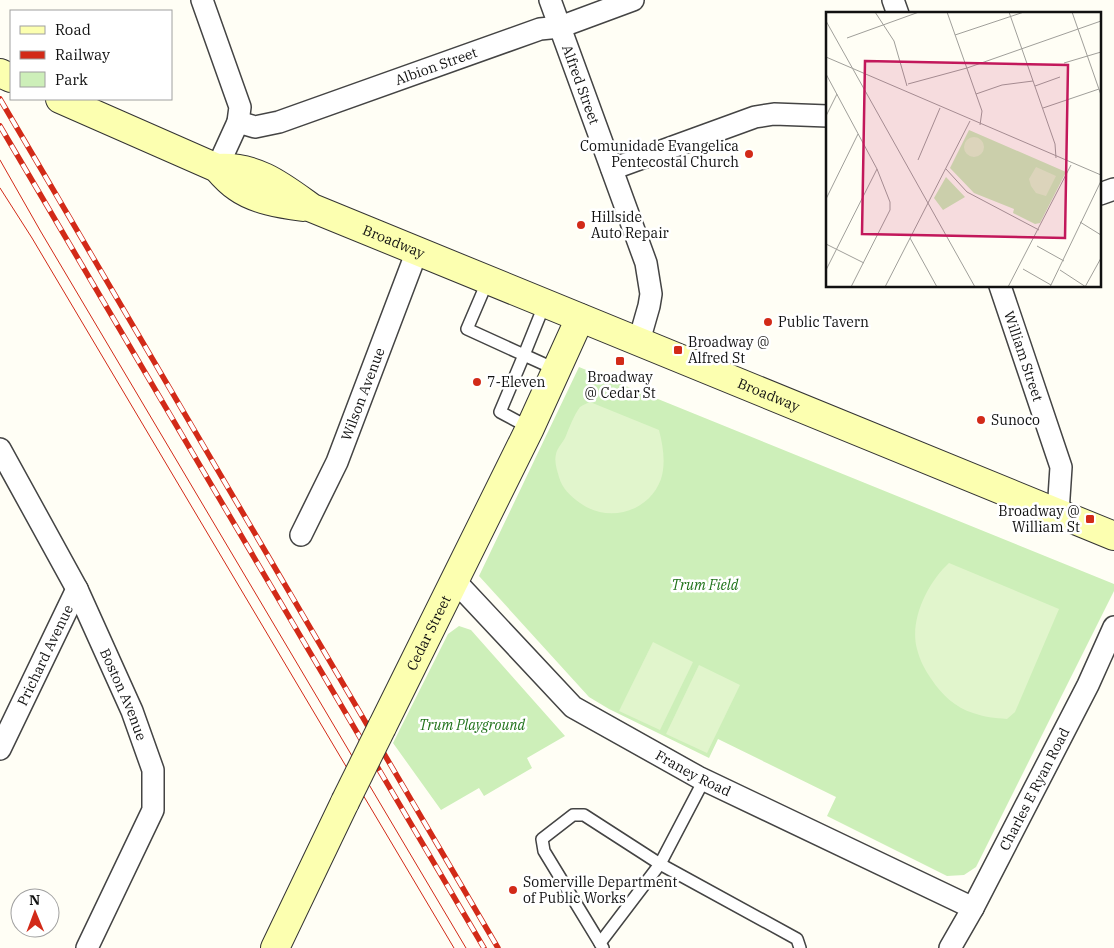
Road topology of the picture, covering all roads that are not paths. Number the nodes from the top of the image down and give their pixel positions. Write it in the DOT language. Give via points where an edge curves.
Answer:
graph roads {
  1 [pos="202,0"];
  2 [pos="550,0"];
  3 [pos="633,0"];
  4 [pos="893,0"];
  5 [pos="897,12"];
  6 [pos="560,27"];
  7 [pos="62,100"];
  8 [pos="826,116"];
  9 [pos="238,122"];
  10 [pos="218,168"];
  11 [pos="612,169"];
  12 [pos="1114,189"];
  13 [pos="1102,193"];
  14 [pos="417,251"];
  15 [pos="488,280"];
  16 [pos="1001,288"];
  17 [pos="545,303"];
  18 [pos="580,318"];
  19 [pos="639,341"];
  20 [pos="524,355"];
  21 [pos="555,369"];
  22 [pos="530,428"];
  23 [pos="0,449"];
  24 [pos="1058,513"];
  25 [pos="301,535"];
  26 [pos="1114,536"];
  27 [pos="454,580"];
  28 [pos="77,589"];
  29 [pos="1114,627"];
  30 [pos="0,749"];
  31 [pos="704,780"];
  32 [pos="660,864"];
  33 [pos="972,908"];
  34 [pos="602,945"];
  35 [pos="87,948"];
  36 [pos="275,948"];
  37 [pos="800,948"];
  38 [pos="950,948"];
  1 -- 9 [label="street" via="239,102"];
  2 -- 6 [label="street, Alfred Street"];
  3 -- 6 [label="street, Albion Street"];
  4 -- 5 [label="street"];
  6 -- 9 [label="street, Albion Street" via="540,29 279,122 254,127"];
  6 -- 11 [label="street, Alfred Street"];
  7 -- 10 [label="main road, Broadway"];
  8 -- 11 [label="street" via="774,114 755,117"];
  9 -- 10 [label="street"];
  10 -- 14 [label="main road, Broadway" via="242,190 273,202 312,208"];
  11 -- 19 [label="street, Alfred Street" via="646,263 651,294"];
  12 -- 13 [label="street"];
  14 -- 15 [label="main road, Broadway"];
  14 -- 25 [label="street, Wilson Avenue" via="337,462"];
  15 -- 17 [label="main road, Broadway"];
  15 -- 20 [label="lane" via="466,329"];
  16 -- 24 [label="street, William Street" via="1061,467"];
  17 -- 18 [label="main road, Broadway"];
  17 -- 20 [label="lane"];
  18 -- 19 [label="main road, Broadway"];
  18 -- 21 [label="main road, Cedar Street"];
  19 -- 24 [label="main road, Broadway"];
  20 -- 21 [label="lane"];
  20 -- 22 [label="lane" via="500,412"];
  21 -- 22 [label="main road, Cedar Street"];
  22 -- 27 [label="main road, Cedar Street"];
  23 -- 28 [label="street, Boston Avenue"];
  24 -- 26 [label="main road, Broadway"];
  27 -- 31 [label="street, Franey Road" via="573,707"];
  27 -- 36 [label="main road, Cedar Street, bridge"];
  28 -- 30 [label="street, Prichard Avenue"];
  28 -- 35 [label="street, Boston Avenue" via="132,710 153,770 153,810"];
  29 -- 33 [label="street, Charles E Ryan Road" via="1088,686"];
  31 -- 32 [label="lane"];
  31 -- 33 [label="street, Franey Road"];
  32 -- 34 [label="lane"];
  32 -- 34 [label="lane" via="584,815 573,815 542,840 544,852"];
  32 -- 37 [label="lane" via="797,939"];
  33 -- 38 [label="street, Charles E Ryan Road"];
}
